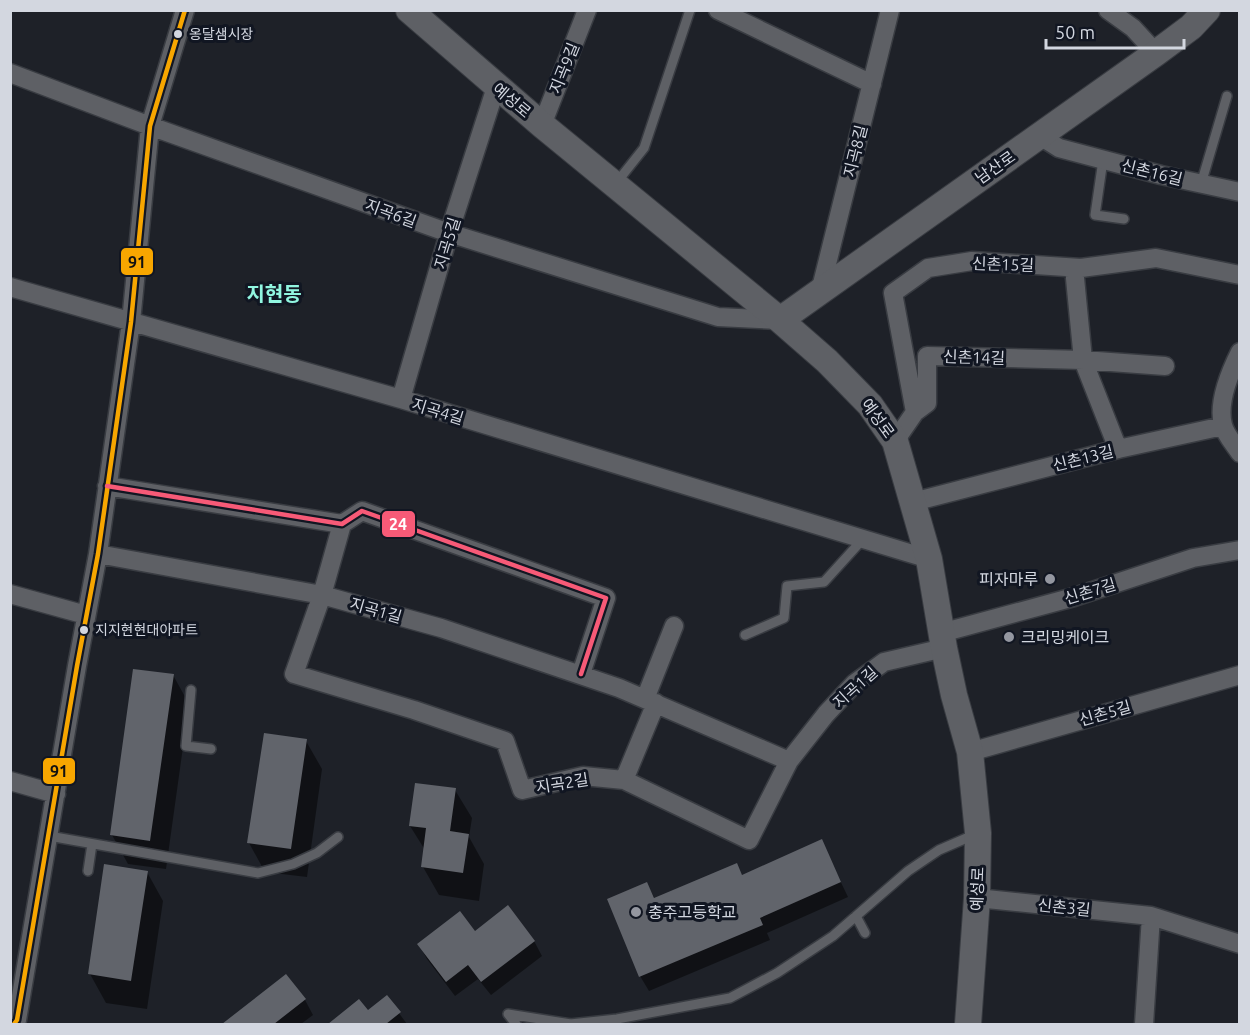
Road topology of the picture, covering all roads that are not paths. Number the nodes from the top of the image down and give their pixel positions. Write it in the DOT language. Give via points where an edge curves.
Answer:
graph roads {
  1 [pos="185,10"];
  2 [pos="409,10"];
  3 [pos="587,10"];
  4 [pos="690,10"];
  5 [pos="718,10"];
  6 [pos="890,10"];
  7 [pos="1108,10"];
  8 [pos="1207,10"];
  9 [pos="1156,53"];
  10 [pos="10,73"];
  11 [pos="872,84"];
  12 [pos="496,87"];
  13 [pos="1227,96"];
  14 [pos="542,125"];
  15 [pos="150,126"];
  16 [pos="1040,136"];
  17 [pos="1103,160"];
  18 [pos="615,184"];
  19 [pos="1201,184"];
  20 [pos="1239,192"];
  21 [pos="1124,219"];
  22 [pos="449,233"];
  23 [pos="1074,268"];
  24 [pos="1239,275"];
  25 [pos="10,287"];
  26 [pos="820,292"];
  27 [pos="780,320"];
  28 [pos="131,322"];
  29 [pos="1239,352"];
  30 [pos="1083,360"];
  31 [pos="1166,366"];
  32 [pos="401,399"];
  33 [pos="915,412"];
  34 [pos="1223,426"];
  35 [pos="895,441"];
  36 [pos="1118,449"];
  37 [pos="1239,453"];
  38 [pos="107,486"];
  39 [pos="913,502"];
  40 [pos="342,524"];
  41 [pos="863,539"];
  42 [pos="1239,550"];
  43 [pos="98,554"];
  44 [pos="929,559"];
  45 [pos="10,594"];
  46 [pos="322,595"];
  47 [pos="87,615"];
  48 [pos="674,626"];
  49 [pos="745,636"];
  50 [pos="942,640"];
  51 [pos="581,674"];
  52 [pos="1239,675"];
  53 [pos="191,690"];
  54 [pos="650,701"];
  55 [pos="211,749"];
  56 [pos="970,752"];
  57 [pos="789,761"];
  58 [pos="624,780"];
  59 [pos="10,781"];
  60 [pos="56,794"];
  61 [pos="978,833"];
  62 [pos="49,836"];
  63 [pos="338,837"];
  64 [pos="92,844"];
  65 [pos="88,871"];
  66 [pos="977,898"];
  67 [pos="856,916"];
  68 [pos="1151,916"];
  69 [pos="865,933"];
  70 [pos="1239,944"];
  71 [pos="14,1024"];
  72 [pos="516,1024"];
  73 [pos="571,1024"];
  74 [pos="968,1024"];
  75 [pos="1144,1024"];
  1 -- 15 [label="street"];
  2 -- 12 [label="main road, 예성로"];
  3 -- 14 [label="street, 지곡9길"];
  4 -- 18 [label="lane" via="644,148"];
  5 -- 11 [label="street"];
  6 -- 11 [label="street, 지곡8길"];
  7 -- 9 [label="street" via="1133,28"];
  8 -- 9 [label="main road, 남산로"];
  9 -- 16 [label="main road, 남산로"];
  10 -- 15 [label="street, 지곡6길"];
  11 -- 26 [label="street, 지곡8길"];
  12 -- 14 [label="main road, 예성로"];
  12 -- 22 [label="street, 지곡5길"];
  13 -- 19 [label="lane, 신촌16길"];
  14 -- 18 [label="main road, 예성로"];
  15 -- 22 [label="street, 지곡6길"];
  15 -- 28 [label="street"];
  16 -- 17 [label="street, 신촌16길" via="1059,148"];
  16 -- 26 [label="main road, 남산로"];
  17 -- 19 [label="street, 신촌16길"];
  17 -- 21 [label="lane, 신촌16길" via="1095,215"];
  18 -- 27 [label="main road, 예성로"];
  19 -- 20 [label="street, 신촌16길"];
  22 -- 27 [label="street, 지곡6길" via="718,316"];
  22 -- 32 [label="street, 지곡5길"];
  23 -- 24 [label="street, 신촌15길" via="1156,258"];
  23 -- 30 [label="street"];
  23 -- 33 [label="street, 신촌15길" via="972,261 928,268 892,293"];
  25 -- 28 [label="street, 지곡4길"];
  26 -- 27 [label="main road, 남산로"];
  27 -- 35 [label="main road, 예성로" via="870,405"];
  28 -- 32 [label="street, 지곡4길"];
  28 -- 38 [label="street"];
  29 -- 34 [label="street" via="1221,407"];
  30 -- 31 [label="street, 신촌14길"];
  30 -- 33 [label="street, 신촌14길" via="927,356 927,403"];
  30 -- 36 [label="street"];
  32 -- 41 [label="street, 지곡4길"];
  33 -- 35 [label="street"];
  34 -- 36 [label="street, 신촌13길"];
  34 -- 37 [label="street"];
  35 -- 39 [label="main road, 예성로"];
  36 -- 39 [label="street, 신촌13길"];
  38 -- 40 [label="street"];
  38 -- 43 [label="street"];
  39 -- 44 [label="main road, 예성로"];
  40 -- 46 [label="street"];
  40 -- 51 [label="street" via="362,511 606,598"];
  41 -- 44 [label="street, 지곡4길"];
  41 -- 49 [label="lane" via="824,582 787,586 784,618"];
  42 -- 50 [label="street, 신촌7길" via="1193,558"];
  43 -- 46 [label="street, 지곡1길"];
  43 -- 47 [label="street"];
  44 -- 50 [label="main road, 예성로"];
  45 -- 47 [label="street"];
  46 -- 51 [label="street, 지곡1길" via="441,628 477,647"];
  46 -- 58 [label="street, 지곡2길" via="294,674 505,741 522,790 584,776"];
  47 -- 60 [label="street"];
  48 -- 54 [label="street"];
  50 -- 56 [label="main road, 예성로"];
  50 -- 57 [label="street, 지곡1길" via="884,662 855,683"];
  51 -- 54 [label="street, 지곡1길"];
  52 -- 56 [label="street, 신촌5길"];
  53 -- 55 [label="lane" via="186,746"];
  54 -- 57 [label="street, 지곡1길"];
  54 -- 58 [label="street"];
  56 -- 61 [label="main road, 예성로"];
  57 -- 58 [label="street, 지곡2길" via="749,840"];
  59 -- 60 [label="street"];
  60 -- 62 [label="street"];
  61 -- 66 [label="main road, 예성로"];
  61 -- 67 [label="lane" via="939,850 908,871"];
  62 -- 64 [label="lane"];
  62 -- 71 [label="street"];
  63 -- 64 [label="lane" via="293,864 258,873"];
  64 -- 65 [label="lane"];
  66 -- 68 [label="street, 신촌3길"];
  66 -- 74 [label="main road, 예성로"];
  67 -- 69 [label="lane"];
  67 -- 73 [label="lane" via="777,973 730,998"];
  68 -- 70 [label="street, 신촌3길"];
  68 -- 75 [label="street"];
  72 -- 73 [label="lane" via="508,1014"];
}
